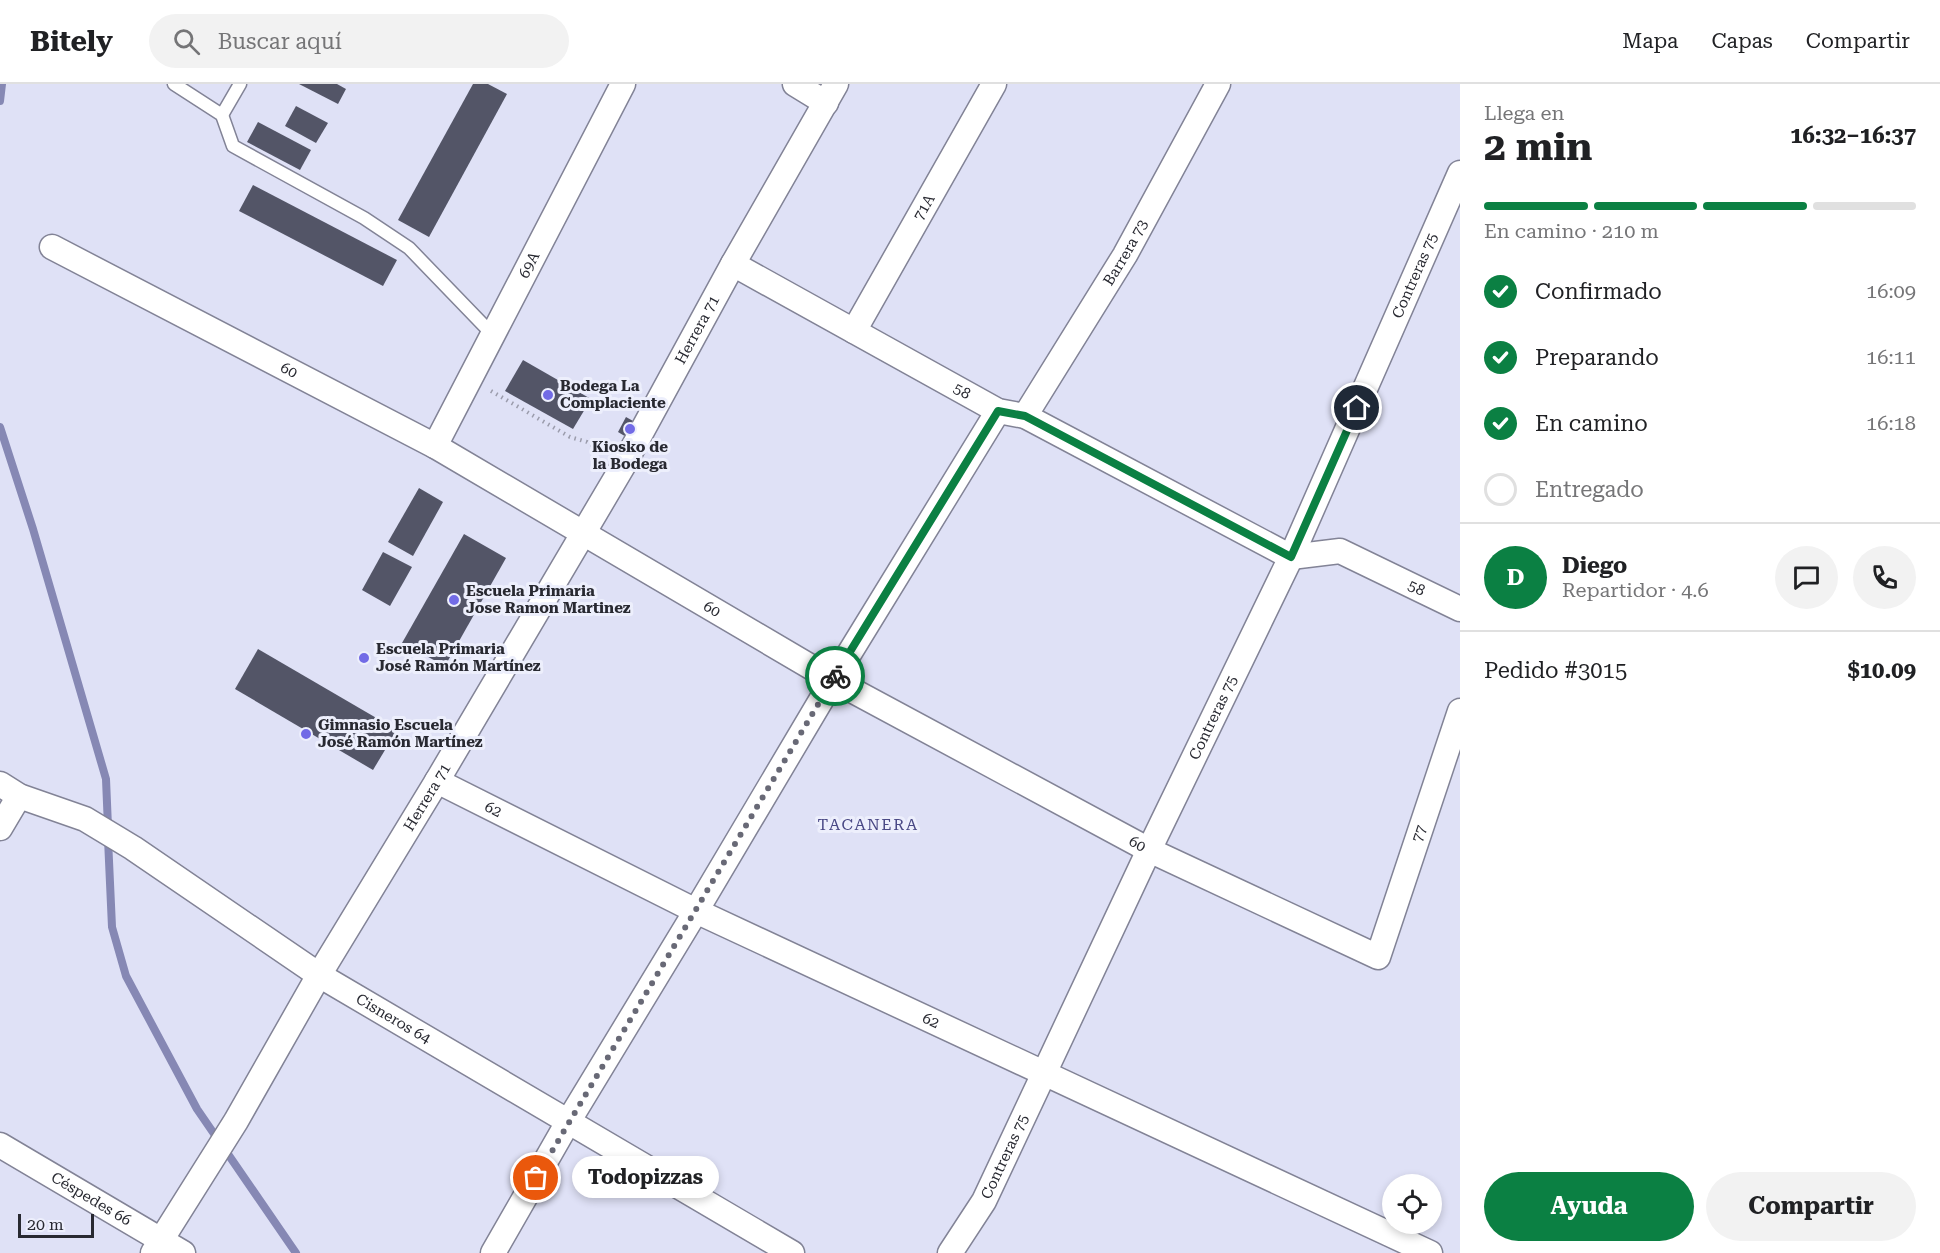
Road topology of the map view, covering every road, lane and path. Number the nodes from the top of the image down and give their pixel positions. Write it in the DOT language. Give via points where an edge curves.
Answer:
graph roads {
  1 [pos="174,84"];
  2 [pos="240,84"];
  3 [pos="623,84"];
  4 [pos="795,84"];
  5 [pos="994,84"];
  6 [pos="1218,84"];
  7 [pos="831,93"];
  8 [pos="222,115"];
  9 [pos="1460,173"];
  10 [pos="52,247"];
  11 [pos="733,264"];
  12 [pos="854,331"];
  13 [pos="493,335"];
  14 [pos="469,380"];
  15 [pos="998,411"];
  16 [pos="1025,416"];
  17 [pos="435,446"];
  18 [pos="623,466"];
  19 [pos="583,534"];
  20 [pos="1291,557"];
  21 [pos="1460,609"];
  22 [pos="833,680"];
  23 [pos="1460,711"];
  24 [pos="437,780"];
  25 [pos="10,790"];
  26 [pos="0,828"];
  27 [pos="1149,850"];
  28 [pos="696,911"];
  29 [pos="1378,957"];
  30 [pos="319,975"];
  31 [pos="1044,1072"];
  32 [pos="568,1122"];
  33 [pos="0,1145"];
  34 [pos="157,1246"];
  35 [pos="183,1253"];
  36 [pos="493,1253"];
  37 [pos="792,1253"];
  38 [pos="950,1253"];
  39 [pos="1430,1253"];
  1 -- 8 [label="lane"];
  2 -- 8 [label="lane"];
  3 -- 13 [label="street, 69A"];
  4 -- 7 [label="street"];
  5 -- 12 [label="street, 71A"];
  6 -- 16 [label="street, Barrera 73" via="1125,255"];
  7 -- 11 [label="street, Herrera 71"];
  8 -- 13 [label="lane" via="233,146 364,218 409,248"];
  9 -- 20 [label="street, Contreras 75"];
  10 -- 17 [label="street, 60"];
  11 -- 12 [label="street, 58"];
  11 -- 18 [label="street, Herrera 71"];
  12 -- 15 [label="street, 58"];
  13 -- 14 [label="street, 69A"];
  14 -- 17 [label="street, 69A"];
  14 -- 18 [label="path" via="587,442"];
  15 -- 16 [label="street, 58"];
  15 -- 22 [label="street"];
  16 -- 20 [label="street, 58"];
  17 -- 19 [label="street, 60"];
  18 -- 19 [label="street, Herrera 71"];
  19 -- 22 [label="street, 60"];
  19 -- 24 [label="street, Herrera 71"];
  20 -- 21 [label="street, 58" via="1340,551"];
  20 -- 27 [label="street, Contreras 75"];
  22 -- 27 [label="street, 60"];
  22 -- 28 [label="street"];
  23 -- 29 [label="street, 77"];
  24 -- 28 [label="street, 62"];
  24 -- 30 [label="street, Herrera 71"];
  25 -- 26 [label="street"];
  25 -- 30 [label="street, Cisneros 64" via="85,819"];
  27 -- 29 [label="street, 60"];
  27 -- 31 [label="street, Contreras 75"];
  28 -- 31 [label="street, 62"];
  28 -- 32 [label="street"];
  30 -- 32 [label="street, Cisneros 64"];
  30 -- 34 [label="street, Herrera 71" via="236,1121"];
  31 -- 38 [label="street, Contreras 75" via="984,1201"];
  31 -- 39 [label="street, 62"];
  32 -- 36 [label="street"];
  32 -- 37 [label="street, Cisneros 64"];
  33 -- 34 [label="street, Céspedes 66"];
  34 -- 35 [label="street, Céspedes 66"];
}
